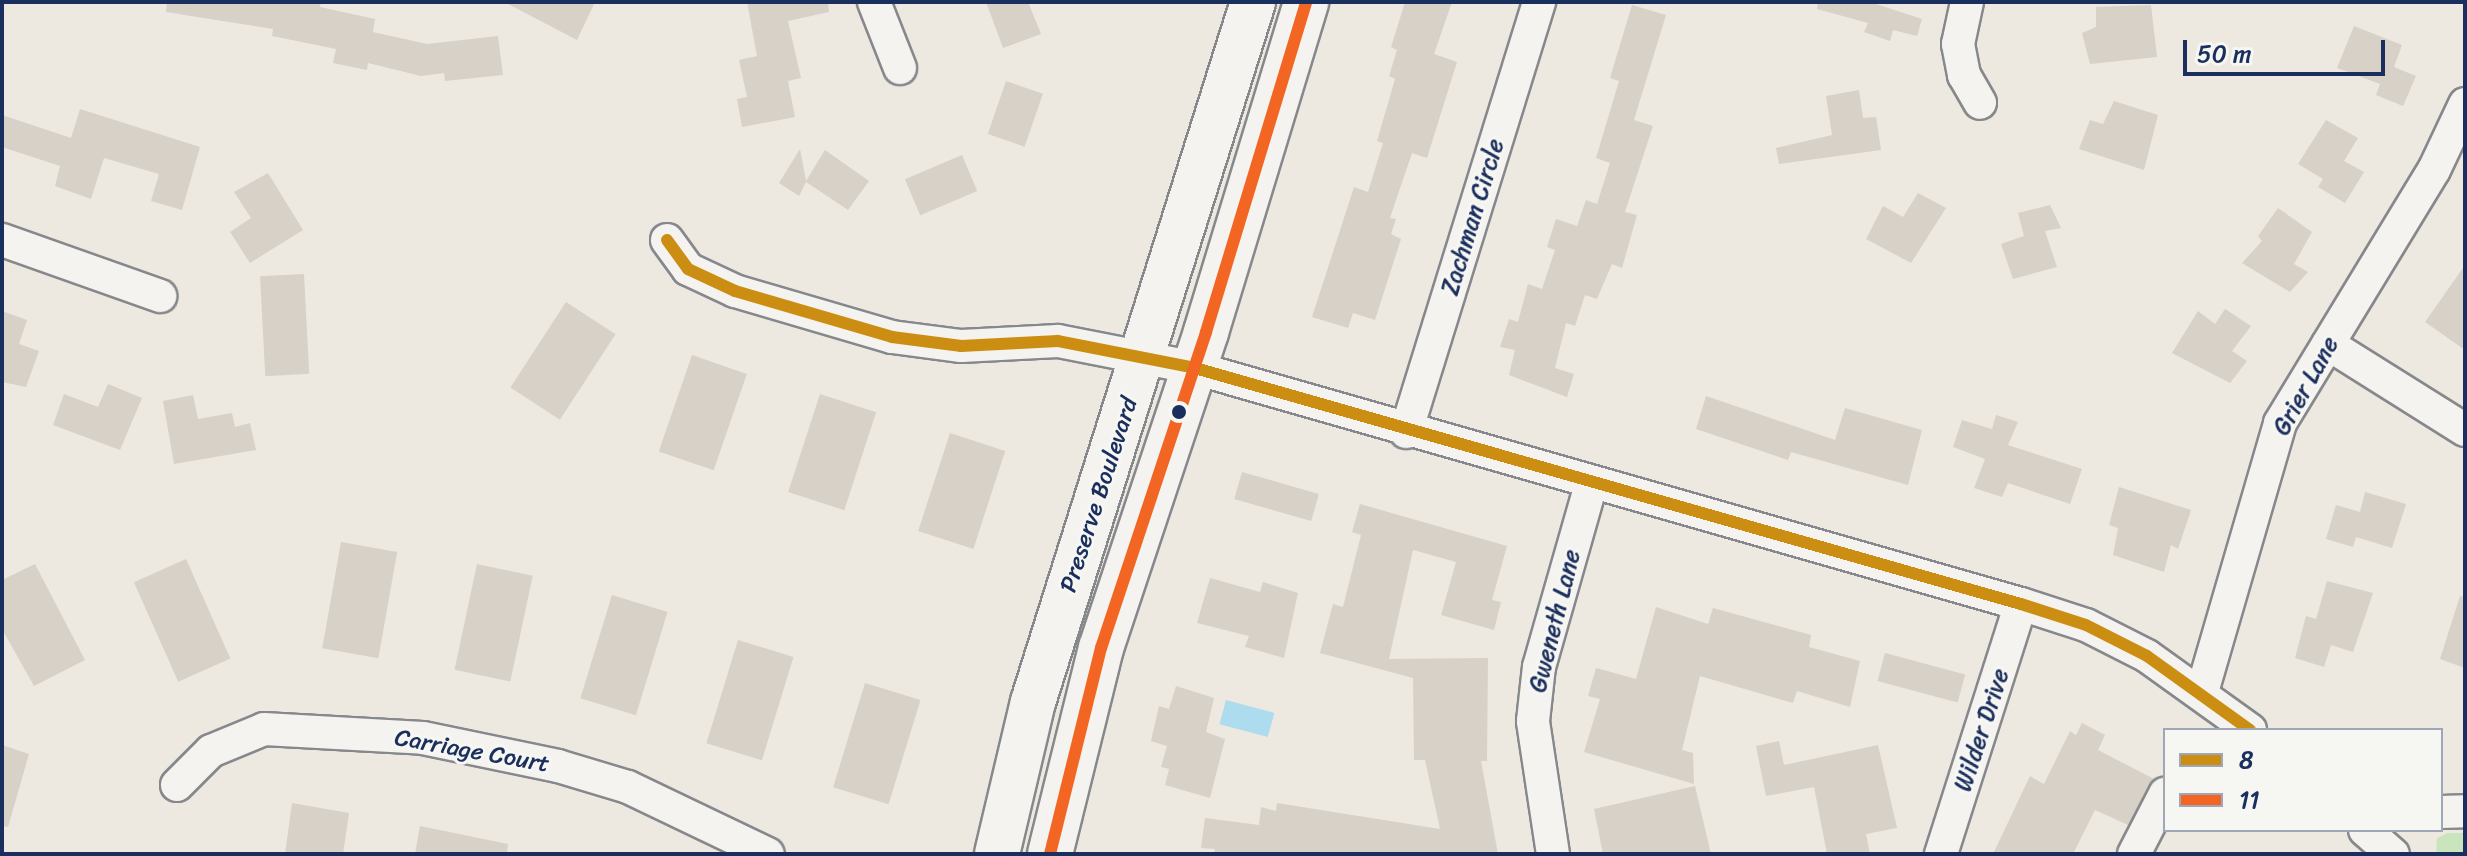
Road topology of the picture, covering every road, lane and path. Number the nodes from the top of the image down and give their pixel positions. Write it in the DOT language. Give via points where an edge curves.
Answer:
graph roads {
  1 [pos="874,2"];
  2 [pos="1253,2"];
  3 [pos="1306,2"];
  4 [pos="1539,2"];
  5 [pos="1967,2"];
  6 [pos="900,68"];
  7 [pos="1980,103"];
  8 [pos="2465,104"];
  9 [pos="2,240"];
  10 [pos="667,240"];
  11 [pos="160,296"];
  12 [pos="2328,344"];
  13 [pos="1143,359"];
  14 [pos="1195,368"];
  15 [pos="2465,430"];
  16 [pos="1406,432"];
  17 [pos="1591,485"];
  18 [pos="2021,604"];
  19 [pos="2202,692"];
  20 [pos="2247,728"];
  21 [pos="177,785"];
  22 [pos="2163,798"];
  23 [pos="2465,811"];
  24 [pos="2443,812"];
  25 [pos="768,854"];
  26 [pos="997,854"];
  27 [pos="1050,854"];
  28 [pos="1553,854"];
  29 [pos="1941,854"];
  30 [pos="2134,854"];
  1 -- 6 [label="street"];
  2 -- 13 [label="street, Preserve Boulevard"];
  3 -- 14 [label="street, Preserve Boulevard"];
  4 -- 16 [label="street, Zachman Circle"];
  5 -- 7 [label="street" via="1958,44 1964,75"];
  8 -- 12 [label="street, Grier Lane" via="2434,170"];
  9 -- 11 [label="street"];
  10 -- 13 [label="street" via="688,269 735,291 920,344 1058,341"];
  12 -- 15 [label="street"];
  12 -- 19 [label="street, Grier Lane" via="2280,423"];
  13 -- 14 [label="street"];
  13 -- 26 [label="street, Preserve Boulevard" via="1033,702"];
  14 -- 16 [label="street"];
  14 -- 27 [label="street, Preserve Boulevard" via="1101,648"];
  16 -- 17 [label="street"];
  17 -- 18 [label="street"];
  17 -- 28 [label="street, Gweneth Lane" via="1539,667 1533,721"];
  18 -- 19 [label="street" via="2086,625"];
  18 -- 29 [label="street, Wilder Drive"];
  19 -- 20 [label="street"];
  21 -- 25 [label="street, Carriage Court" via="211,751 264,729 423,738 558,766 628,787"];
  22 -- 30 [label="street"];
  23 -- 24 [label="street"];
}
